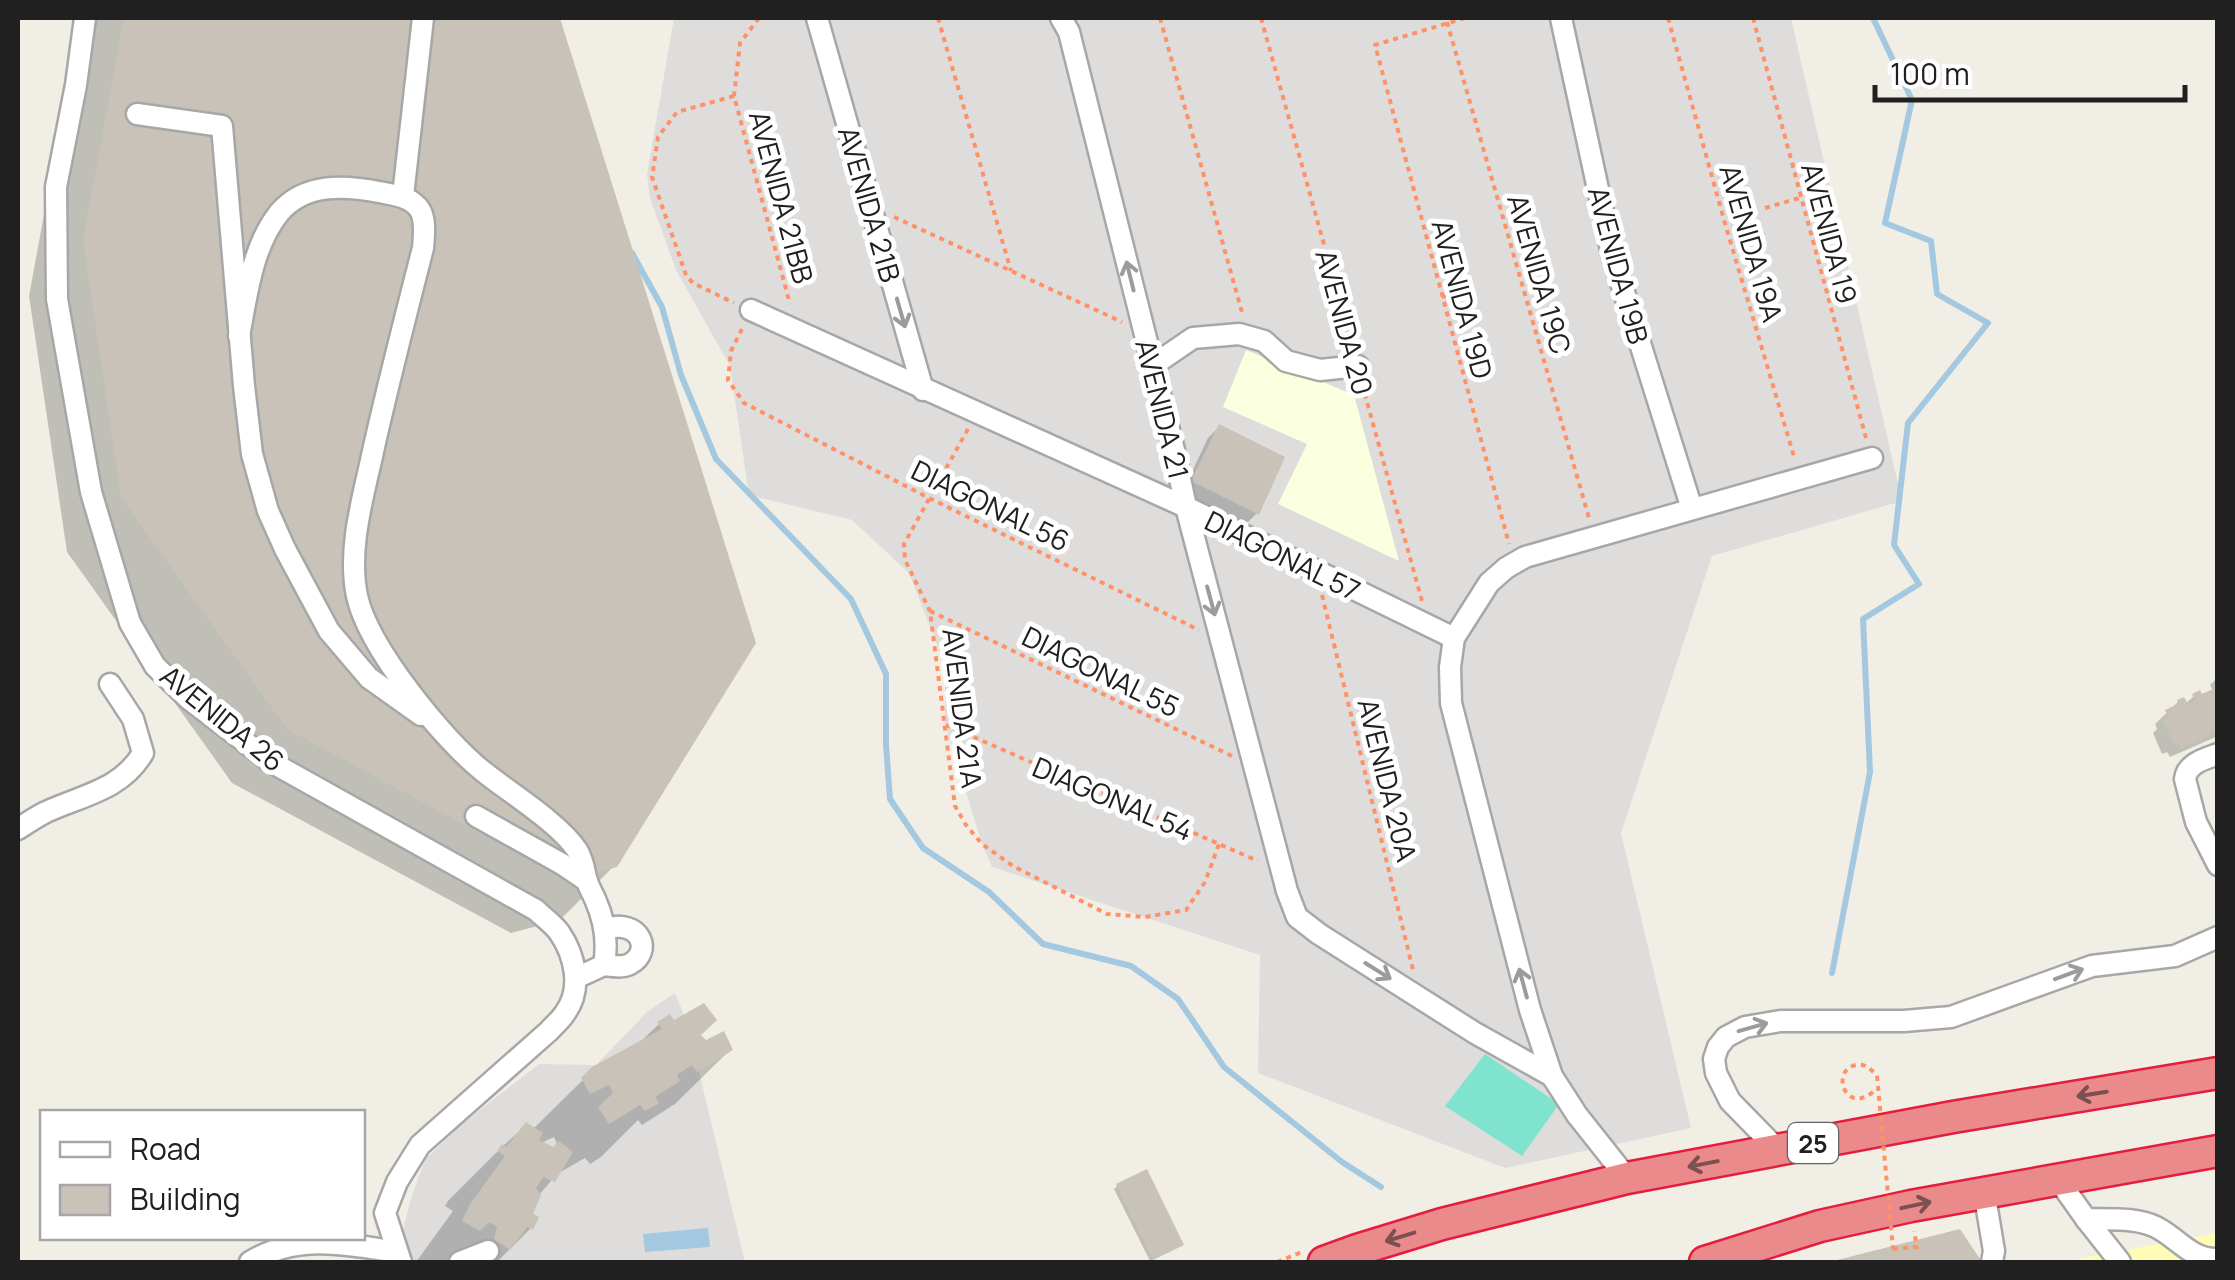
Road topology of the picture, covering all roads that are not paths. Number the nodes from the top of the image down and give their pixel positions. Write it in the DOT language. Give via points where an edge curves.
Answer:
graph roads {
  1 [pos="86,18"];
  2 [pos="423,18"];
  3 [pos="817,18"];
  4 [pos="1061,18"];
  5 [pos="1561,18"];
  6 [pos="137,114"];
  7 [pos="403,196"];
  8 [pos="752,310"];
  9 [pos="239,336"];
  10 [pos="1152,366"];
  11 [pos="1358,366"];
  12 [pos="923,390"];
  13 [pos="1872,458"];
  14 [pos="1186,507"];
  15 [pos="1692,509"];
  16 [pos="1454,638"];
  17 [pos="110,684"];
  18 [pos="434,724"];
  19 [pos="2218,754"];
  20 [pos="476,816"];
  21 [pos="18,828"];
  22 [pos="2218,865"];
  23 [pos="586,881"];
  24 [pos="606,929"];
  25 [pos="2218,937"];
  26 [pos="604,966"];
  27 [pos="576,978"];
  28 [pos="2218,1073"];
  29 [pos="1552,1076"];
  30 [pos="1778,1150"];
  31 [pos="2218,1151"];
  32 [pos="1626,1178"];
  33 [pos="2057,1178"];
  34 [pos="1984,1191"];
  35 [pos="2086,1220"];
  36 [pos="488,1251"];
  37 [pos="399,1257"];
  38 [pos="2201,1260"];
  39 [pos="250,1262"];
  40 [pos="270,1262"];
  41 [pos="460,1262"];
  42 [pos="1324,1262"];
  43 [pos="1706,1262"];
  44 [pos="1992,1262"];
  45 [pos="2120,1262"];
  1 -- 27 [label="street, AVENIDA 26" via="56,186 57,299 91,492 130,622 155,666 271,762 536,910 558,930"];
  2 -- 7 [label="street"];
  3 -- 12 [label="street, AVENIDA 21B, one-way"];
  10 -- 4 [label="street, AVENIDA 21, one-way"];
  5 -- 15 [label="street, AVENIDA 19B" via="1612,254"];
  6 -- 9 [label="street" via="222,126"];
  7 -- 9 [label="street" via="332,186 281,211 262,241"];
  7 -- 18 [label="street" via="420,210 423,248 368,472 354,569 362,615"];
  8 -- 12 [label="street, DIAGONAL 57"];
  9 -- 18 [label="street" via="252,454 284,549 329,631 369,678"];
  10 -- 11 [label="street" via="1193,338 1240,334 1264,341 1286,361 1320,370"];
  10 -- 14 [label="street, AVENIDA 21"];
  12 -- 14 [label="street, DIAGONAL 57"];
  13 -- 15 [label="street"];
  14 -- 16 [label="street, DIAGONAL 57"];
  14 -- 29 [label="street, AVENIDA 21, one-way" via="1297,917"];
  15 -- 16 [label="street" via="1524,557 1489,583"];
  29 -- 16 [label="street, one-way" via="1450,703"];
  17 -- 21 [label="street" via="133,719 143,753 133,769 111,786"];
  18 -- 23 [label="street" via="575,847"];
  19 -- 22 [label="street" via="2192,765 2186,778 2196,822"];
  20 -- 23 [label="street"];
  23 -- 24 [label="street"];
  24 -- 26 [label="street"];
  24 -- 26 [label="street" via="630,927 641,948 632,964"];
  30 -- 25 [label="street, one-way" via="1730,1101 1716,1074 1718,1047 1745,1027 1951,1017 2092,966 2175,956"];
  26 -- 27 [label="street"];
  27 -- 37 [label="street" via="566,1012 549,1031 420,1145 386,1212"];
  28 -- 30 [label="highway, 25, one-way"];
  29 -- 32 [label="street"];
  30 -- 32 [label="highway, 25, one-way"];
  31 -- 33 [label="highway"];
  32 -- 42 [label="highway, 25, one-way"];
  33 -- 34 [label="highway"];
  33 -- 35 [label="street"];
  43 -- 34 [label="highway, one-way" via="1820,1226"];
  34 -- 44 [label="street"];
  35 -- 38 [label="street" via="2155,1227"];
  35 -- 45 [label="street"];
  36 -- 41 [label="street"];
  37 -- 39 [label="street" via="327,1242 295,1245"];
  37 -- 40 [label="street" via="327,1251"];
}
